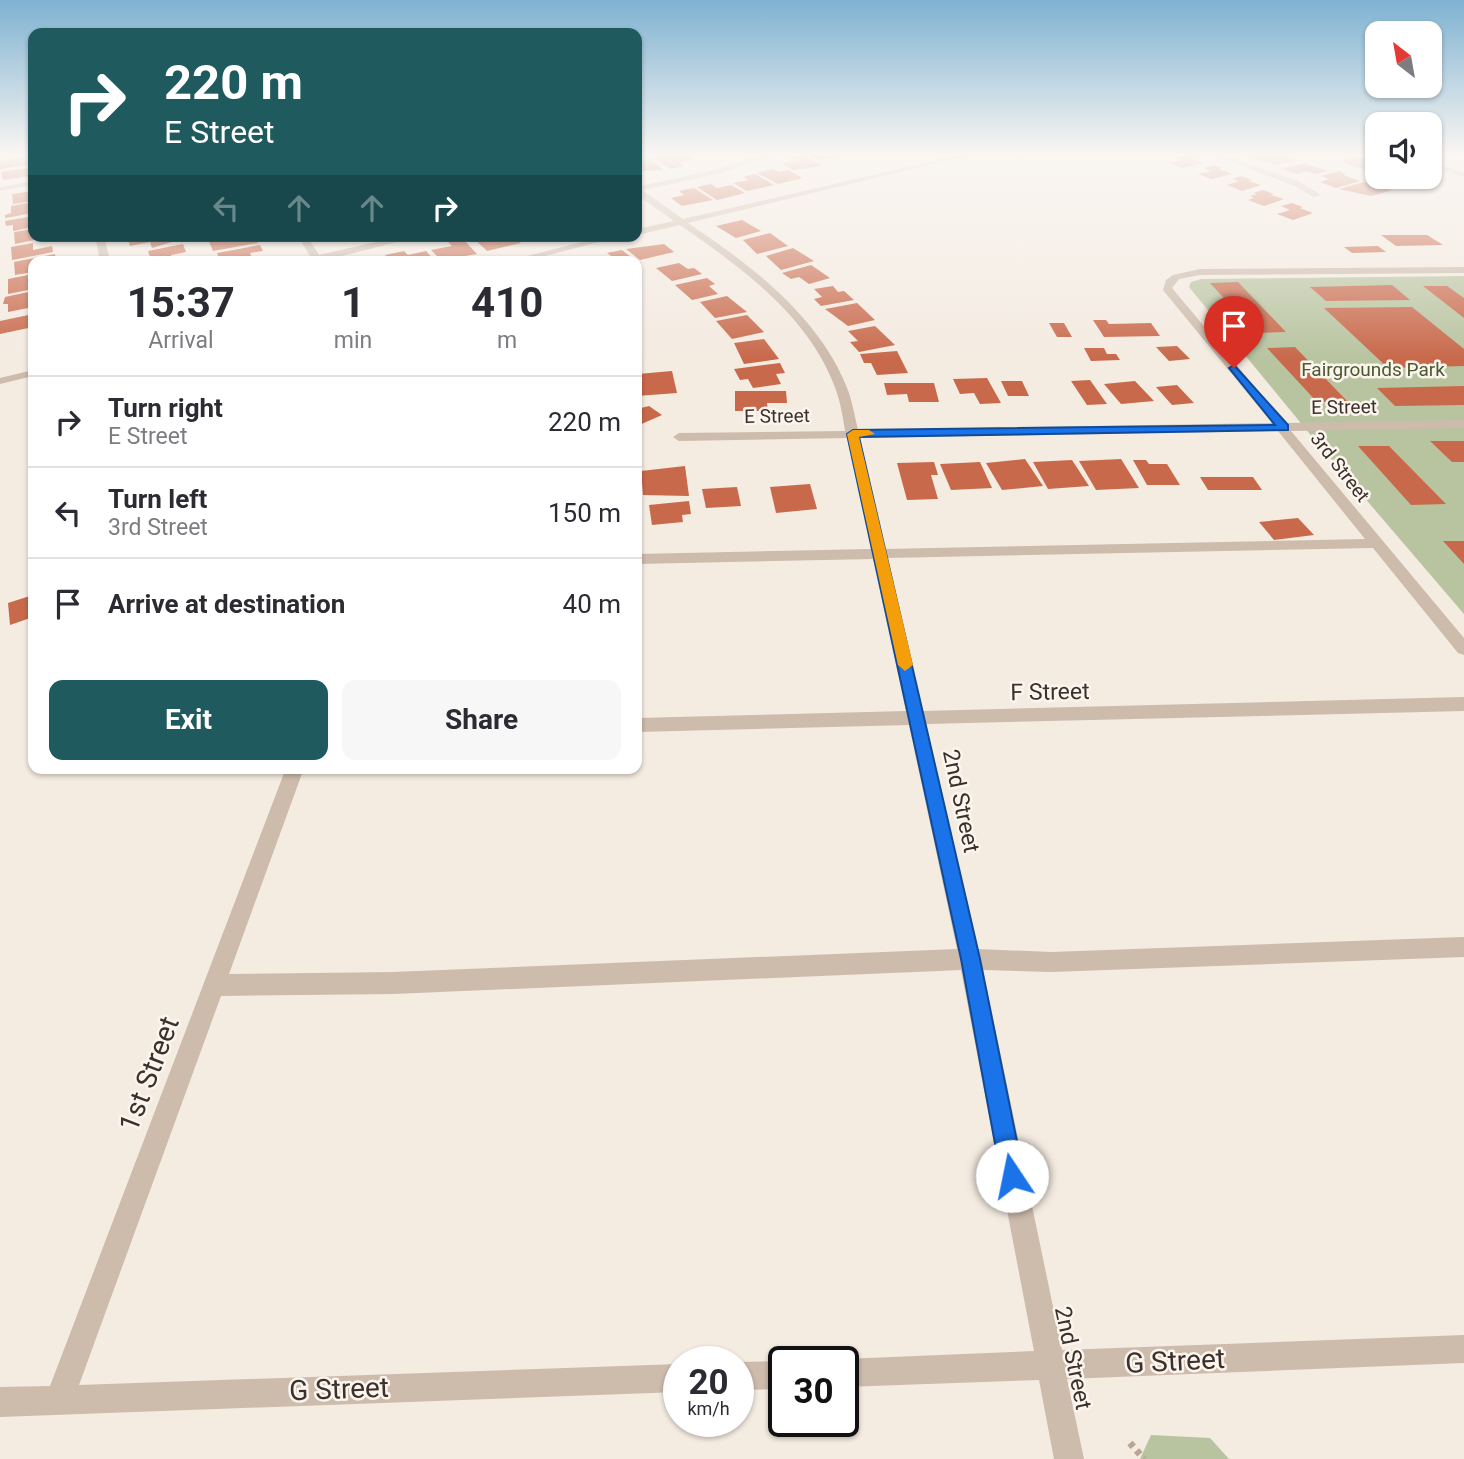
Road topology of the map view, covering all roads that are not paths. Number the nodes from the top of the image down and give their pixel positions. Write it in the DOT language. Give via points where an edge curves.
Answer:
graph roads {
  1 [pos="675,223"];
  2 [pos="682,223"];
  3 [pos="642,231"];
  4 [pos="390,242"];
  5 [pos="593,242"];
  6 [pos="330,256"];
  7 [pos="534,256"];
  8 [pos="1464,270"];
  9 [pos="28,374"];
  10 [pos="0,381"];
  11 [pos="1464,424"];
  12 [pos="1284,428"];
  13 [pos="853,434"];
  14 [pos="679,437"];
  15 [pos="1375,543"];
  16 [pos="880,552"];
  17 [pos="642,559"];
  18 [pos="1464,649"];
  19 [pos="1464,704"];
  20 [pos="917,718"];
  21 [pos="642,725"];
  22 [pos="293,774"];
  23 [pos="1464,947"];
  24 [pos="970,959"];
  25 [pos="214,985"];
  26 [pos="1464,1349"];
  27 [pos="1049,1367"];
  28 [pos="859,1373"];
  29 [pos="663,1379"];
  30 [pos="59,1400"];
  31 [pos="0,1402"];
  32 [pos="1069,1459"];
  1 -- 3 [label="street"];
  2 -- 13 [label="street, 2nd Street" via="767,285 796,313 829,359"];
  4 -- 6 [label="street"];
  5 -- 7 [label="street"];
  8 -- 12 [label="street, 3rd Street" via="1200,272 1169,282 1167,288"];
  9 -- 10 [label="street"];
  11 -- 12 [label="street, E Street"];
  12 -- 13 [label="street, E Street"];
  12 -- 15 [label="street, 3rd Street"];
  13 -- 14 [label="street, E Street"];
  13 -- 16 [label="street, 2nd Street"];
  15 -- 16 [label="street"];
  15 -- 18 [label="street, 3rd Street"];
  16 -- 17 [label="street"];
  16 -- 20 [label="street, 2nd Street"];
  19 -- 20 [label="street, F Street"];
  20 -- 21 [label="street, F Street"];
  20 -- 24 [label="street, 2nd Street"];
  22 -- 25 [label="street, 1st Street"];
  23 -- 24 [label="street" via="1051,962"];
  24 -- 25 [label="street" via="393,983"];
  24 -- 27 [label="street, 2nd Street"];
  25 -- 30 [label="street, 1st Street"];
  26 -- 27 [label="street, G Street"];
  27 -- 28 [label="street, G Street"];
  27 -- 32 [label="street, 2nd Street"];
  29 -- 30 [label="street, G Street"];
  30 -- 31 [label="street, G Street"];
}
